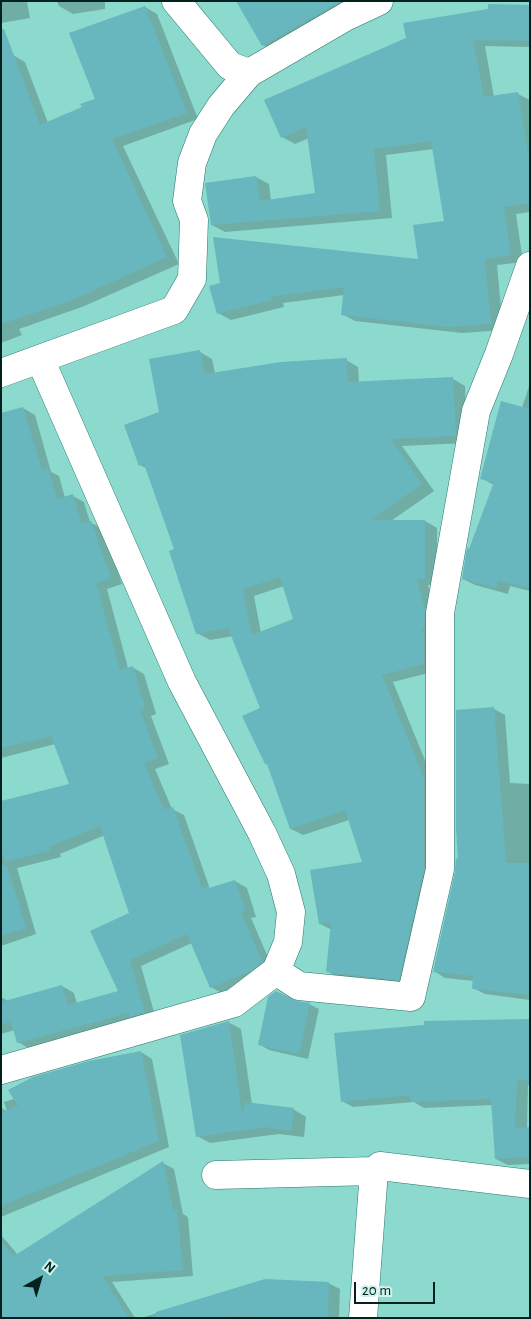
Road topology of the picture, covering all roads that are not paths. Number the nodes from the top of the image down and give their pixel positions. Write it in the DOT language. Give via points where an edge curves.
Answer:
graph roads {
  1 [pos="176,1"];
  2 [pos="379,1"];
  3 [pos="249,73"];
  4 [pos="530,266"];
  5 [pos="40,358"];
  6 [pos="1,373"];
  7 [pos="288,942"];
  8 [pos="276,971"];
  9 [pos="299,986"];
  10 [pos="1,1070"];
  11 [pos="374,1171"];
  12 [pos="216,1175"];
  13 [pos="530,1184"];
  14 [pos="363,1318"];
  1 -- 3 [label="street" via="230,66"];
  2 -- 3 [label="street"];
  3 -- 5 [label="street" via="203,134 192,162 187,201 194,220 192,279 174,310"];
  4 -- 9 [label="street" via="476,411 440,613 440,869 411,997"];
  5 -- 6 [label="street"];
  5 -- 7 [label="street" via="182,682 281,874 291,912"];
  7 -- 8 [label="street"];
  7 -- 9 [label="street"];
  8 -- 9 [label="street"];
  8 -- 10 [label="street" via="234,1003"];
  11 -- 12 [label="street"];
  11 -- 13 [label="street" via="380,1166"];
  11 -- 14 [label="street"];
}
